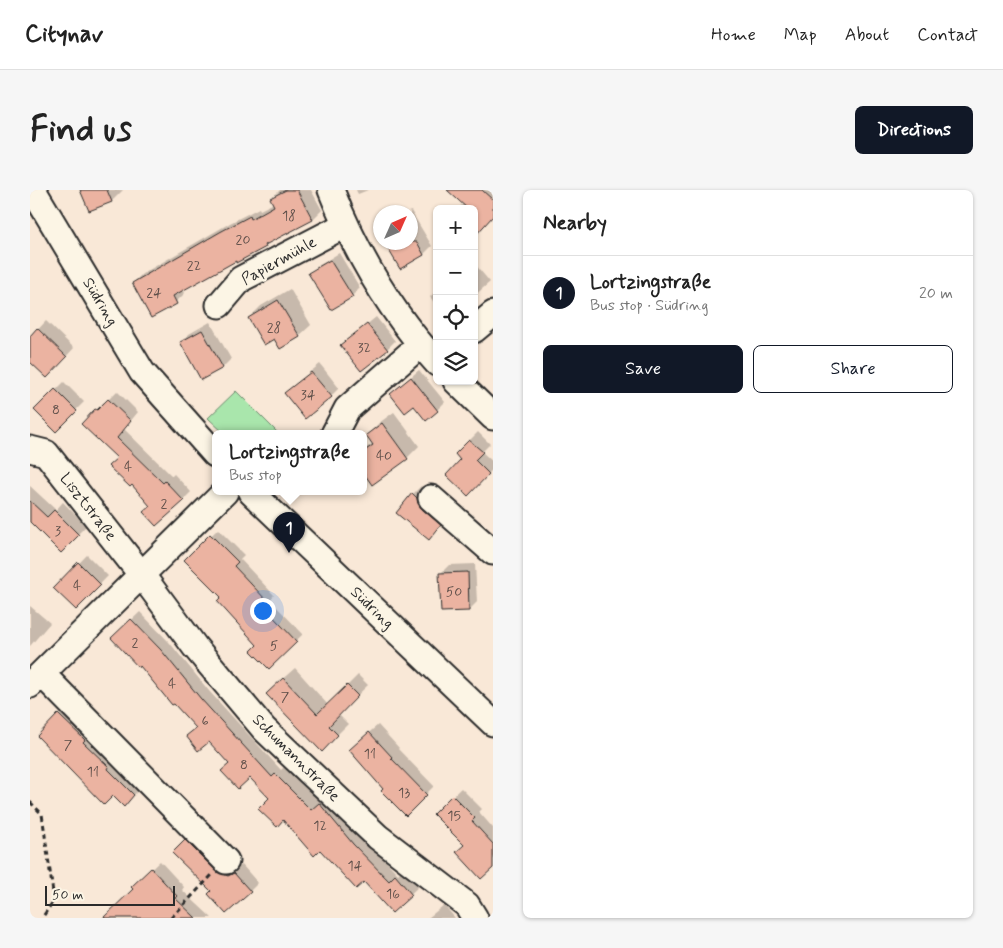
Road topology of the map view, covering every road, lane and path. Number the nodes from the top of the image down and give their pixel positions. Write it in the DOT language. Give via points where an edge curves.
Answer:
graph roads {
  1 [pos="33,190"];
  2 [pos="331,190"];
  3 [pos="345,225"];
  4 [pos="219,305"];
  5 [pos="493,314"];
  6 [pos="478,327"];
  7 [pos="429,354"];
  8 [pos="460,385"];
  9 [pos="493,417"];
  10 [pos="336,430"];
  11 [pos="30,449"];
  12 [pos="212,451"];
  13 [pos="222,495"];
  14 [pos="254,495"];
  15 [pos="431,498"];
  16 [pos="493,552"];
  17 [pos="141,574"];
  18 [pos="36,680"];
  19 [pos="493,723"];
  20 [pos="30,802"];
  21 [pos="226,861"];
  22 [pos="42,918"];
  23 [pos="171,918"];
  24 [pos="475,918"];
  1 -- 12 [label="street, Südring" via="142,372"];
  2 -- 3 [label="street"];
  3 -- 4 [label="street, Papiermühle" via="241,279"];
  3 -- 7 [label="street" via="382,291"];
  5 -- 6 [label="street"];
  7 -- 10 [label="street" via="347,409"];
  8 -- 9 [label="street"];
  11 -- 17 [label="street, Lisztstraße" via="46,453"];
  13 -- 17 [label="street"];
  14 -- 19 [label="street, Südring"];
  15 -- 16 [label="street"];
  17 -- 18 [label="street"];
  17 -- 24 [label="street, Schumannstraße" via="195,647 264,729 378,837 467,905"];
  18 -- 21 [label="street"];
  20 -- 22 [label="path" via="42,814 54,900"];
  21 -- 23 [label="path"];
}
